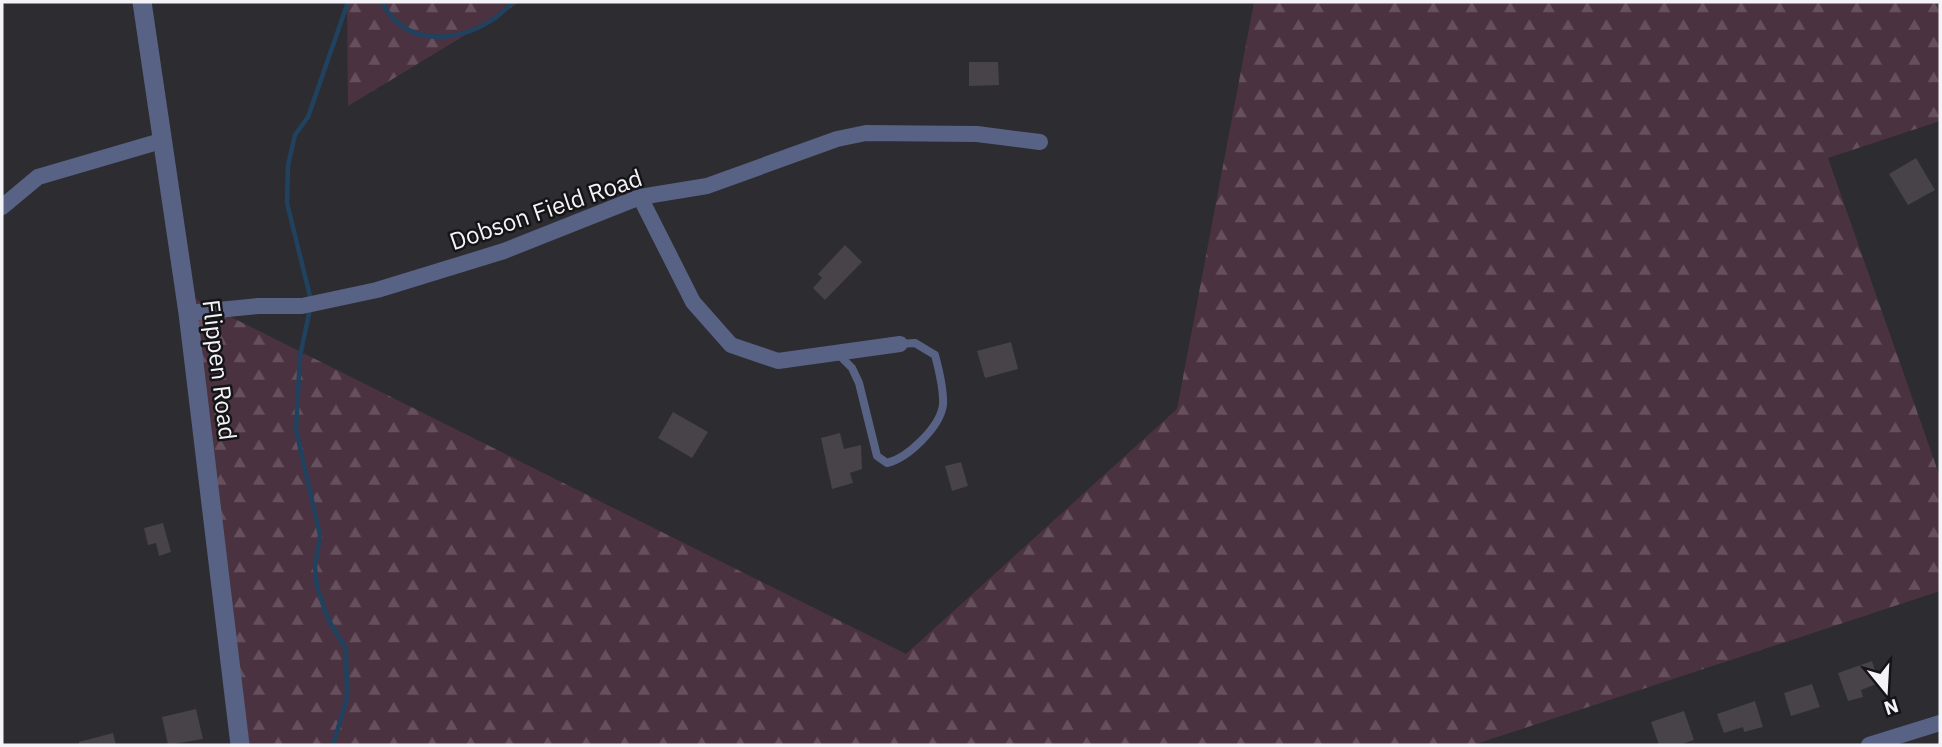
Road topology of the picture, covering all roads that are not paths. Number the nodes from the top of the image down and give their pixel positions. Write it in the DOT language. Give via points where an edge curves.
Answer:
graph roads {
  1 [pos="142,2"];
  2 [pos="161,141"];
  3 [pos="1040,142"];
  4 [pos="640,197"];
  5 [pos="2,207"];
  6 [pos="188,313"];
  7 [pos="900,344"];
  8 [pos="837,353"];
  9 [pos="1940,723"];
  10 [pos="240,745"];
  11 [pos="1869,745"];
  1 -- 2 [label="street, Flippen Road"];
  2 -- 5 [label="street" via="38,177"];
  2 -- 6 [label="street, Flippen Road"];
  3 -- 4 [label="street, Dobson Field Road" via="976,134 873,132 837,139 707,186"];
  4 -- 6 [label="street, Dobson Field Road" via="505,251 377,290 302,306"];
  4 -- 8 [label="street" via="693,302 731,345 778,360"];
  6 -- 10 [label="street, Flippen Road"];
  7 -- 8 [label="street"];
  7 -- 8 [label="lane" via="915,343 935,355 943,404 921,440 898,461 887,463 877,456 852,368"];
  9 -- 11 [label="street"];
}
